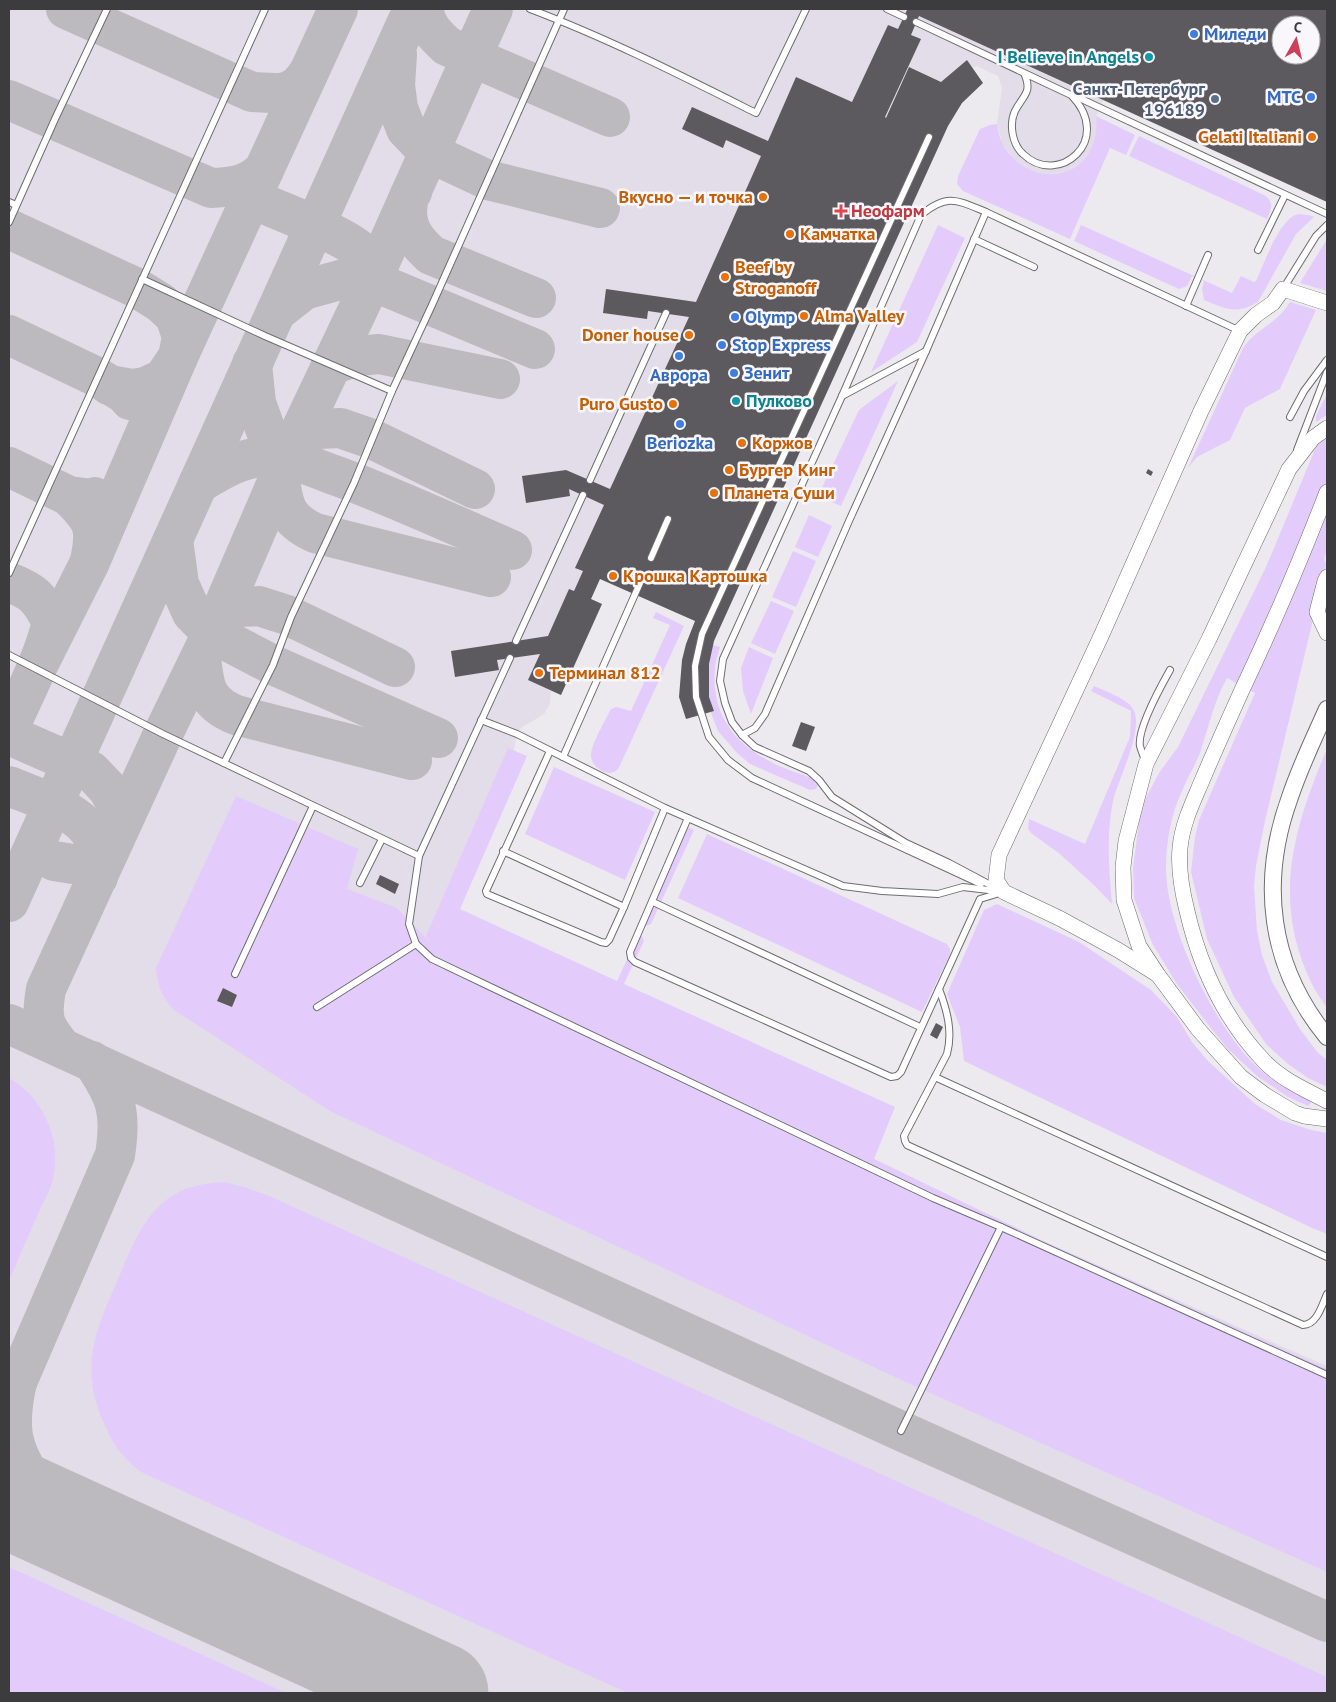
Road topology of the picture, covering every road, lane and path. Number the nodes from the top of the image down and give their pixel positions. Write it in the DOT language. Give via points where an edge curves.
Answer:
graph roads {
  1 [pos="107,9"];
  2 [pos="265,9"];
  3 [pos="530,9"];
  4 [pos="564,9"];
  5 [pos="806,9"];
  6 [pos="887,9"];
  7 [pos="904,17"];
  8 [pos="559,20"];
  9 [pos="916,22"];
  10 [pos="1024,73"];
  11 [pos="1072,95"];
  12 [pos="929,137"];
  13 [pos="1285,195"];
  14 [pos="9,202"];
  15 [pos="16,205"];
  16 [pos="986,212"];
  17 [pos="1327,214"];
  18 [pos="9,222"];
  19 [pos="1327,225"];
  20 [pos="974,239"];
  21 [pos="1258,250"];
  22 [pos="1208,255"];
  23 [pos="1034,267"];
  24 [pos="142,279"];
  25 [pos="1283,289"];
  26 [pos="1327,303"];
  27 [pos="1186,306"];
  28 [pos="666,314"];
  29 [pos="1240,331"];
  30 [pos="926,351"];
  31 [pos="1327,360"];
  32 [pos="1327,372"];
  33 [pos="392,391"];
  34 [pos="842,396"];
  35 [pos="1290,417"];
  36 [pos="1327,428"];
  37 [pos="1289,469"];
  38 [pos="590,480"];
  39 [pos="1327,492"];
  40 [pos="583,495"];
  41 [pos="668,519"];
  42 [pos="651,558"];
  43 [pos="9,572"];
  44 [pos="1327,577"];
  45 [pos="640,583"];
  46 [pos="1327,608"];
  47 [pos="1327,621"];
  48 [pos="1327,633"];
  49 [pos="516,641"];
  50 [pos="9,655"];
  51 [pos="510,658"];
  52 [pos="1170,670"];
  53 [pos="1327,709"];
  54 [pos="481,720"];
  55 [pos="742,735"];
  56 [pos="550,751"];
  57 [pos="563,757"];
  58 [pos="224,763"];
  59 [pos="1146,764"];
  60 [pos="312,806"];
  61 [pos="665,808"];
  62 [pos="688,818"];
  63 [pos="382,839"];
  64 [pos="503,851"];
  65 [pos="419,856"];
  66 [pos="360,883"];
  67 [pos="1004,892"];
  68 [pos="652,902"];
  69 [pos="624,906"];
  70 [pos="416,944"];
  71 [pos="235,974"];
  72 [pos="1158,975"];
  73 [pos="939,989"];
  74 [pos="317,1007"];
  75 [pos="920,1027"];
  76 [pos="1327,1037"];
  77 [pos="935,1077"];
  78 [pos="1327,1101"];
  79 [pos="1327,1119"];
  80 [pos="1001,1227"];
  81 [pos="1327,1257"];
  82 [pos="1327,1294"];
  83 [pos="1327,1375"];
  84 [pos="901,1432"];
  1 -- 15 [label="lane"];
  2 -- 24 [label="lane"];
  3 -- 8 [label="lane"];
  4 -- 8 [label="lane"];
  5 -- 8 [label="lane" via="756,113"];
  6 -- 7 [label="lane"];
  8 -- 33 [label="lane"];
  9 -- 10 [label="lane"];
  10 -- 11 [label="lane"];
  10 -- 11 [label="lane" via="1028,82 1027,92 1015,111 1012,126 1014,141 1022,154 1034,162 1048,166 1063,164 1076,156 1085,144 1086,114"];
  11 -- 13 [label="lane"];
  12 -- 67 [label="lane" via="702,634 694,666 696,697 709,737 728,760 752,778 971,880"];
  13 -- 17 [label="lane"];
  13 -- 21 [label="lane"];
  14 -- 15 [label="lane"];
  15 -- 18 [label="lane"];
  16 -- 20 [label="lane"];
  16 -- 27 [label="lane"];
  16 -- 34 [label="lane" via="962,202 946,200 921,215"];
  19 -- 25 [label="lane" via="1316,236"];
  20 -- 23 [label="lane"];
  20 -- 30 [label="lane"];
  22 -- 27 [label="lane"];
  24 -- 33 [label="lane"];
  24 -- 43 [label="lane"];
  25 -- 26 [label="street"];
  25 -- 29 [label="street" via="1274,302"];
  27 -- 29 [label="lane"];
  28 -- 38 [label="lane"];
  29 -- 67 [label="street" via="999,855 996,880"];
  30 -- 34 [label="lane"];
  30 -- 55 [label="lane" via="766,714 755,728"];
  31 -- 35 [label="lane"];
  32 -- 37 [label="lane"];
  33 -- 58 [label="lane" via="273,665"];
  34 -- 55 [label="lane" via="723,659 720,681 725,703 732,722"];
  36 -- 37 [label="street" via="1313,438"];
  37 -- 59 [label="street"];
  39 -- 78 [label="street" via="1187,815 1180,847 1180,881 1194,939 1214,990 1239,1033 1265,1062 1290,1082"];
  40 -- 49 [label="lane"];
  41 -- 42 [label="lane"];
  44 -- 48 [label="street" via="1317,612"];
  45 -- 57 [label="lane"];
  46 -- 47 [label="street"];
  50 -- 58 [label="lane"];
  51 -- 54 [label="lane"];
  52 -- 59 [label="lane" via="1142,733 1140,746"];
  53 -- 76 [label="main road" via="1284,814 1276,855 1273,898 1274,922 1292,984"];
  54 -- 56 [label="lane"];
  54 -- 65 [label="lane"];
  55 -- 67 [label="lane" via="755,747 809,771 832,797 906,843"];
  56 -- 57 [label="lane"];
  56 -- 64 [label="lane"];
  57 -- 61 [label="lane"];
  58 -- 60 [label="lane"];
  59 -- 72 [label="street" via="1126,841 1124,900 1139,946"];
  60 -- 63 [label="lane"];
  60 -- 71 [label="lane"];
  61 -- 62 [label="lane"];
  61 -- 69 [label="lane"];
  62 -- 67 [label="lane" via="843,886 938,894 963,887"];
  62 -- 68 [label="lane"];
  63 -- 65 [label="lane"];
  63 -- 66 [label="lane"];
  64 -- 69 [label="lane"];
  64 -- 69 [label="lane" via="487,886 487,894 606,943"];
  65 -- 70 [label="lane" via="410,924"];
  67 -- 72 [label="street" via="1110,945"];
  67 -- 73 [label="lane" via="980,899"];
  68 -- 75 [label="lane"];
  68 -- 75 [label="lane" via="630,952 630,958 635,962 892,1077 901,1072"];
  70 -- 74 [label="lane"];
  70 -- 80 [label="lane" via="432,959 933,1198"];
  72 -- 79 [label="street" via="1198,1029 1241,1077 1295,1113"];
  73 -- 75 [label="lane"];
  73 -- 77 [label="lane" via="945,1004 950,1042"];
  77 -- 81 [label="lane"];
  77 -- 82 [label="lane" via="904,1136 907,1145 1303,1325 1313,1322"];
  80 -- 83 [label="lane"];
  80 -- 84 [label="lane"];
}
